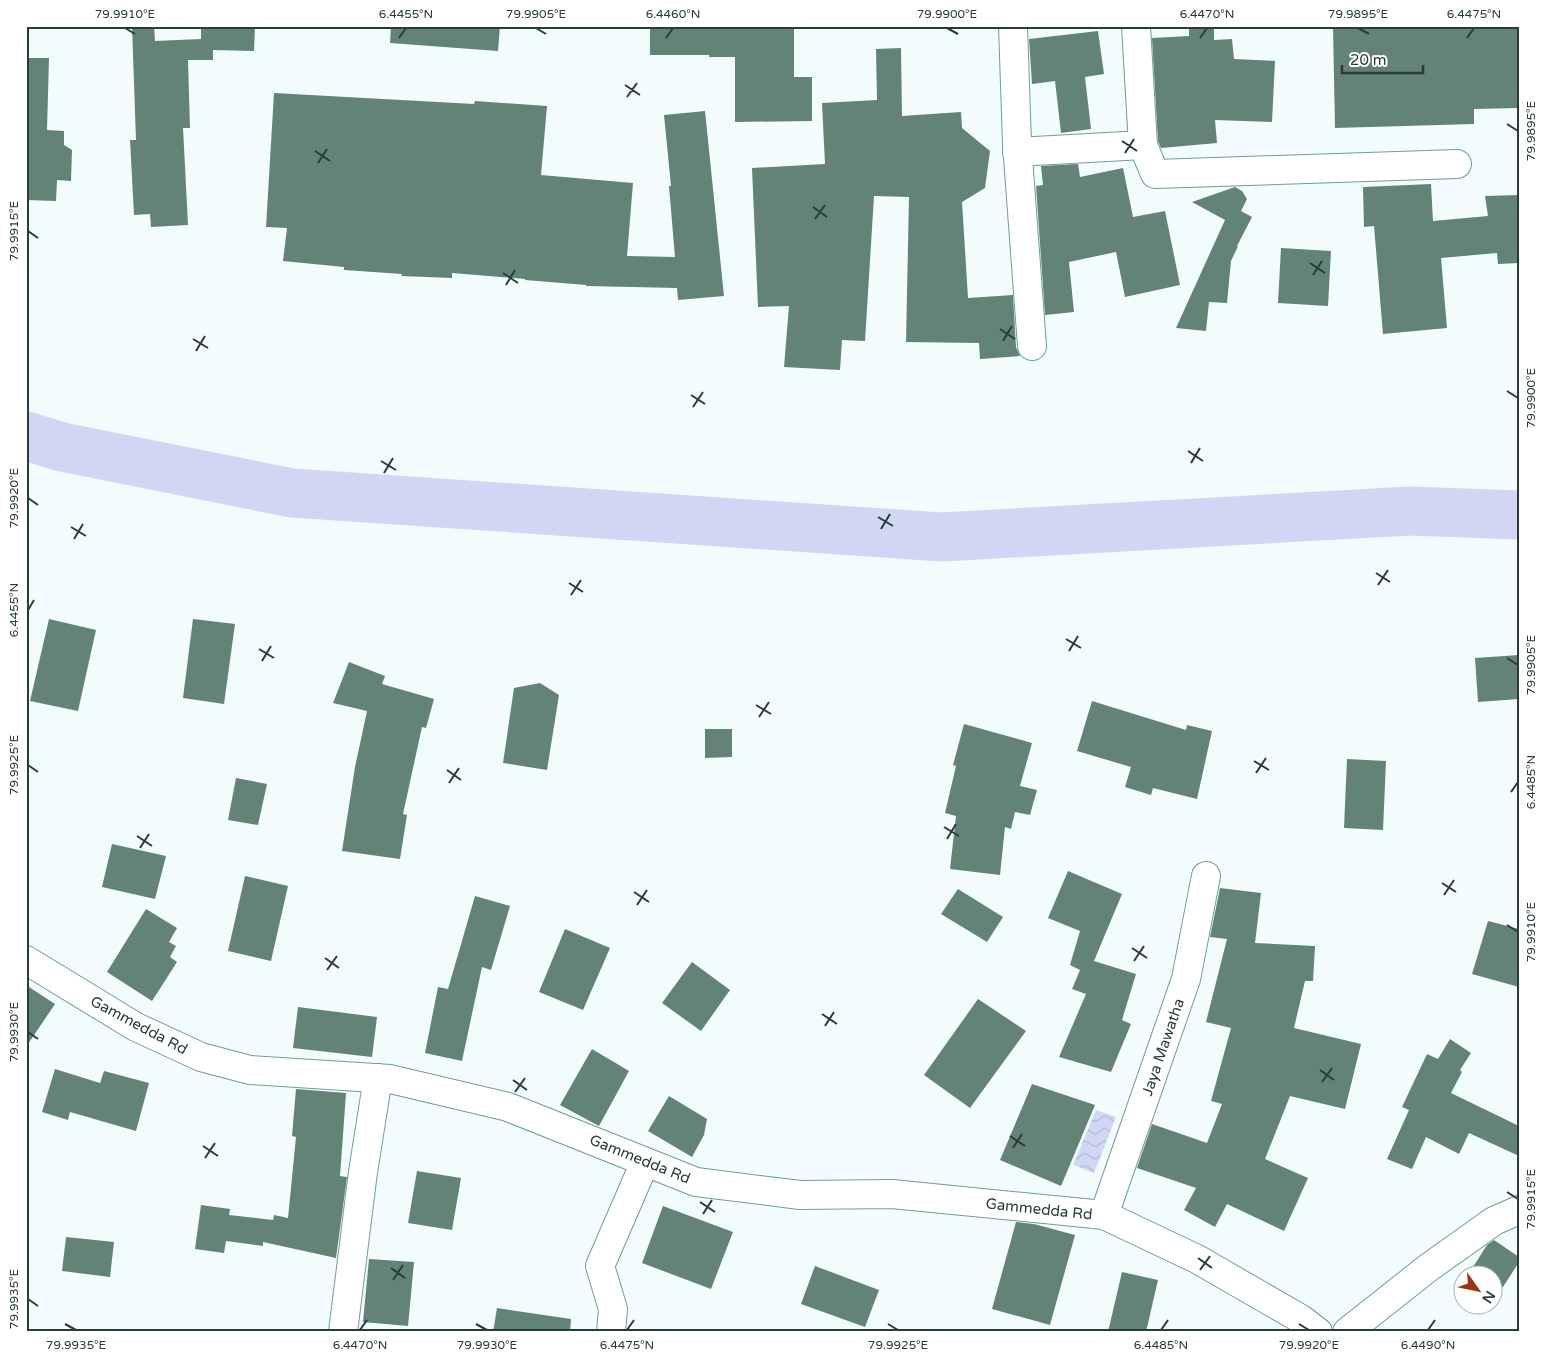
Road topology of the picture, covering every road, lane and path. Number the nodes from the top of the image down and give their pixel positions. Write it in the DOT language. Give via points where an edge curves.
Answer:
graph roads {
  1 [pos="1013,26"];
  2 [pos="1136,26"];
  3 [pos="1143,145"];
  4 [pos="1017,152"];
  5 [pos="1457,164"];
  6 [pos="1032,346"];
  7 [pos="1206,876"];
  8 [pos="26,960"];
  9 [pos="378,1078"];
  10 [pos="645,1162"];
  11 [pos="1519,1210"];
  12 [pos="1104,1215"];
  13 [pos="1305,1327"];
  14 [pos="343,1332"];
  15 [pos="611,1332"];
  16 [pos="1347,1332"];
  1 -- 4 [label="street"];
  2 -- 3 [label="street"];
  3 -- 4 [label="street"];
  3 -- 5 [label="street" via="1155,174"];
  4 -- 6 [label="street"];
  7 -- 12 [label="street, Jaya Mawatha" via="1186,980"];
  8 -- 9 [label="street, Gammedda Rd" via="136,1027 201,1057 250,1070"];
  9 -- 10 [label="street, Gammedda Rd" via="508,1107"];
  9 -- 14 [label="street"];
  10 -- 12 [label="street, Gammedda Rd" via="696,1182 800,1195 892,1194"];
  10 -- 15 [label="street" via="600,1266 613,1310"];
  11 -- 16 [label="street" via="1494,1220"];
  12 -- 13 [label="street, Gammedda Rd" via="1197,1259"];
}
